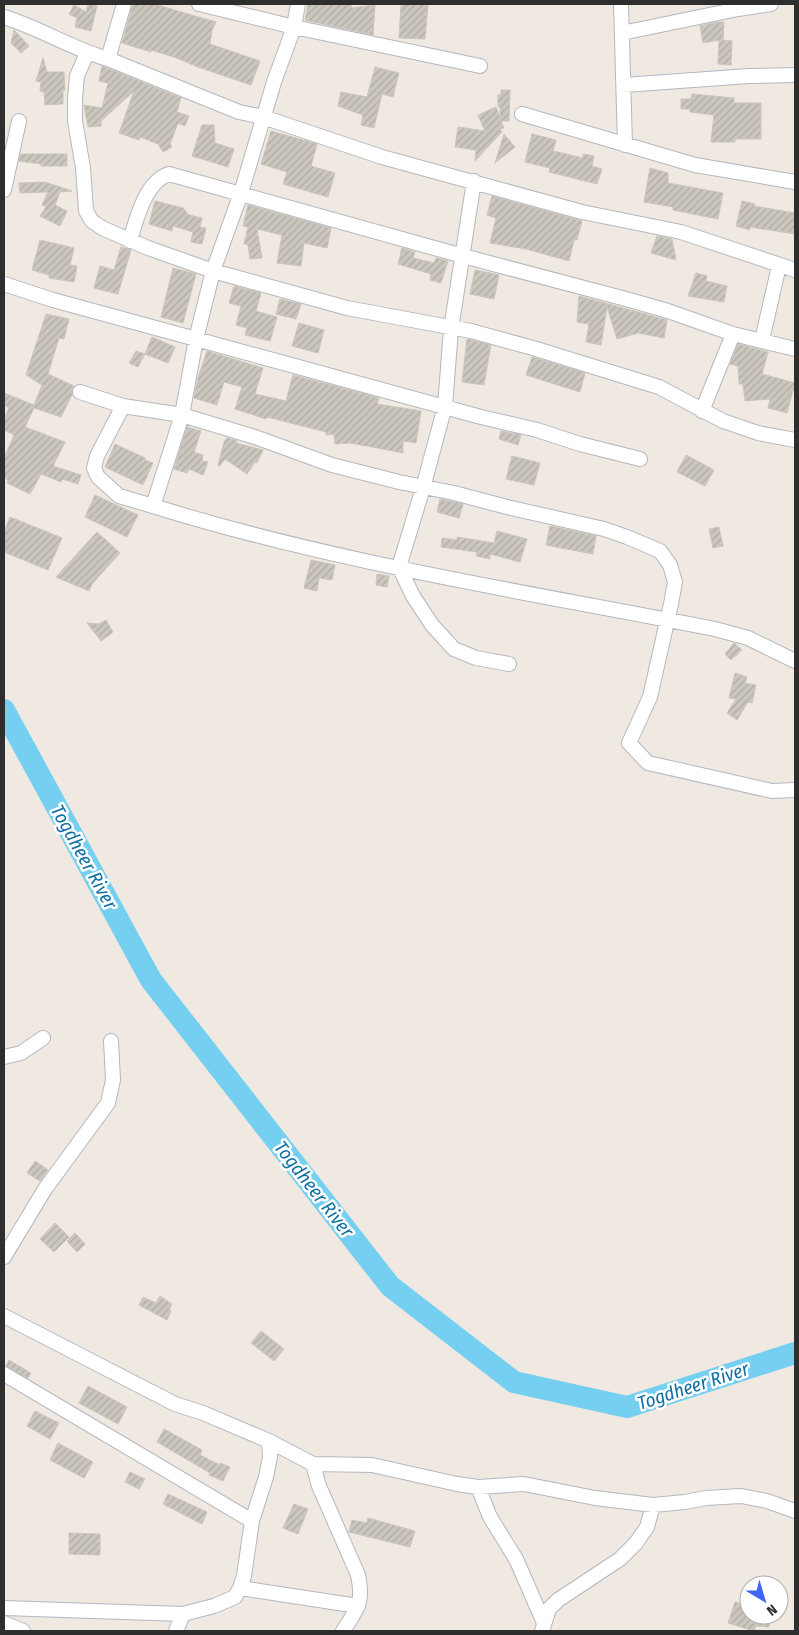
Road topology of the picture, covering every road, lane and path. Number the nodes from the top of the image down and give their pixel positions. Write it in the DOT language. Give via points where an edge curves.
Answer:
graph roads {
  1 [pos="124,4"];
  2 [pos="199,4"];
  3 [pos="298,4"];
  4 [pos="621,4"];
  5 [pos="771,4"];
  6 [pos="4,17"];
  7 [pos="294,27"];
  8 [pos="622,33"];
  9 [pos="86,53"];
  10 [pos="108,59"];
  11 [pos="480,66"];
  12 [pos="795,75"];
  13 [pos="624,85"];
  14 [pos="522,114"];
  15 [pos="263,117"];
  16 [pos="19,121"];
  17 [pos="625,145"];
  18 [pos="474,182"];
  19 [pos="795,182"];
  20 [pos="4,190"];
  21 [pos="240,193"];
  22 [pos="130,240"];
  23 [pos="463,256"];
  24 [pos="779,266"];
  25 [pos="795,270"];
  26 [pos="213,271"];
  27 [pos="4,284"];
  28 [pos="451,328"];
  29 [pos="732,334"];
  30 [pos="196,339"];
  31 [pos="762,340"];
  32 [pos="795,349"];
  33 [pos="80,392"];
  34 [pos="123,406"];
  35 [pos="445,406"];
  36 [pos="702,411"];
  37 [pos="182,415"];
  38 [pos="795,440"];
  39 [pos="640,459"];
  40 [pos="424,488"];
  41 [pos="153,506"];
  42 [pos="399,567"];
  43 [pos="667,620"];
  44 [pos="795,661"];
  45 [pos="509,664"];
  46 [pos="795,790"];
  47 [pos="43,1038"];
  48 [pos="111,1041"];
  49 [pos="4,1057"];
  50 [pos="4,1257"];
  51 [pos="4,1316"];
  52 [pos="4,1374"];
  53 [pos="269,1441"];
  54 [pos="313,1464"];
  55 [pos="478,1487"];
  56 [pos="653,1505"];
  57 [pos="795,1511"];
  58 [pos="252,1521"];
  59 [pos="240,1588"];
  60 [pos="358,1606"];
  61 [pos="4,1608"];
  62 [pos="183,1614"];
  63 [pos="4,1623"];
  64 [pos="543,1627"];
  65 [pos="23,1631"];
  66 [pos="176,1631"];
  67 [pos="343,1631"];
  1 -- 10 [label="street"];
  2 -- 7 [label="street"];
  3 -- 7 [label="street"];
  4 -- 8 [label="street"];
  5 -- 8 [label="street"];
  6 -- 9 [label="street"];
  7 -- 11 [label="street"];
  7 -- 15 [label="street"];
  8 -- 13 [label="street"];
  9 -- 10 [label="street"];
  9 -- 22 [label="street" via="77,76 75,98 86,211 102,228"];
  10 -- 15 [label="street" via="239,112"];
  12 -- 13 [label="street"];
  13 -- 17 [label="street"];
  14 -- 17 [label="street"];
  15 -- 18 [label="street" via="382,157"];
  15 -- 21 [label="street"];
  16 -- 20 [label="street"];
  17 -- 19 [label="street" via="695,165"];
  18 -- 23 [label="street"];
  18 -- 24 [label="street" via="582,212 681,232"];
  21 -- 22 [label="street" via="179,176 169,174 161,177 153,185"];
  21 -- 23 [label="street"];
  21 -- 26 [label="street"];
  22 -- 26 [label="street"];
  23 -- 28 [label="street"];
  23 -- 29 [label="street" via="668,311"];
  24 -- 25 [label="street"];
  24 -- 31 [label="street"];
  26 -- 28 [label="street" via="347,308"];
  26 -- 30 [label="street"];
  27 -- 30 [label="street"];
  28 -- 35 [label="street"];
  28 -- 36 [label="street" via="533,348 659,387"];
  29 -- 31 [label="street"];
  29 -- 36 [label="street"];
  30 -- 35 [label="street"];
  30 -- 37 [label="street"];
  31 -- 32 [label="street"];
  33 -- 34 [label="street"];
  34 -- 37 [label="street"];
  34 -- 41 [label="street" via="94,468 98,477 120,496"];
  35 -- 39 [label="street"];
  35 -- 40 [label="street"];
  36 -- 38 [label="street" via="758,433"];
  37 -- 40 [label="street" via="332,465"];
  37 -- 41 [label="street"];
  40 -- 42 [label="street"];
  40 -- 43 [label="street" via="604,529 660,551 670,565 675,582"];
  41 -- 42 [label="street" via="332,554"];
  42 -- 43 [label="street"];
  42 -- 45 [label="street" via="432,625 454,649 476,658"];
  43 -- 44 [label="street" via="748,638"];
  43 -- 46 [label="street" via="650,698 628,743 648,764 772,791"];
  47 -- 49 [label="street" via="21,1053"];
  48 -- 50 [label="street" via="113,1080 108,1103 45,1189"];
  51 -- 53 [label="street" via="175,1404"];
  52 -- 58 [label="street"];
  53 -- 54 [label="street"];
  53 -- 58 [label="street" via="266,1476"];
  54 -- 55 [label="street" via="372,1465"];
  54 -- 60 [label="street" via="319,1486 358,1575 362,1590"];
  55 -- 56 [label="street" via="524,1484"];
  55 -- 64 [label="street" via="490,1517 516,1559"];
  56 -- 57 [label="street" via="741,1496"];
  56 -- 64 [label="street" via="647,1527 636,1544 620,1559 558,1600 549,1610"];
  58 -- 59 [label="street"];
  59 -- 60 [label="street"];
  59 -- 62 [label="street" via="235,1597"];
  60 -- 67 [label="street"];
  61 -- 62 [label="street"];
  62 -- 66 [label="street"];
  63 -- 65 [label="street"];
}
